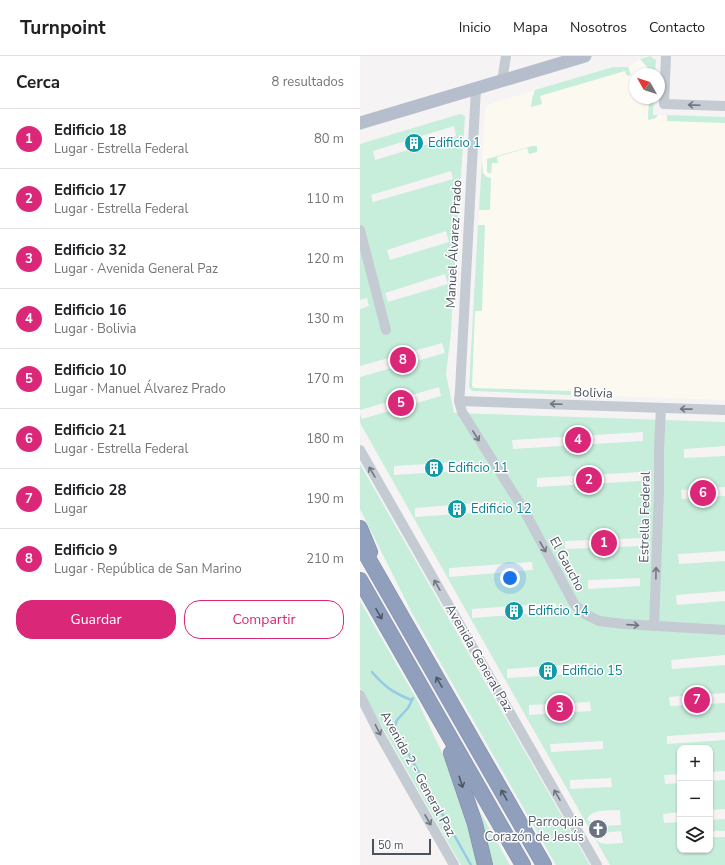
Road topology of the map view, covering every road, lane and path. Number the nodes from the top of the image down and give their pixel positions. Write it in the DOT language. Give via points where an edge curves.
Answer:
graph roads {
  1 [pos="506,56"];
  2 [pos="584,56"];
  3 [pos="666,56"];
  4 [pos="502,81"];
  5 [pos="476,88"];
  6 [pos="725,106"];
  7 [pos="360,123"];
  8 [pos="360,230"];
  9 [pos="386,330"];
  10 [pos="459,401"];
  11 [pos="661,408"];
  12 [pos="725,410"];
  13 [pos="360,450"];
  14 [pos="360,528"];
  15 [pos="360,544"];
  16 [pos="360,580"];
  17 [pos="384,584"];
  18 [pos="654,626"];
  19 [pos="725,630"];
  20 [pos="360,695"];
  21 [pos="439,718"];
  22 [pos="454,865"];
  23 [pos="485,865"];
  24 [pos="523,865"];
  25 [pos="544,865"];
  26 [pos="597,865"];
  1 -- 4 [label="street"];
  2 -- 4 [label="main road"];
  6 -- 3 [label="street, one-way" via="664,104"];
  4 -- 5 [label="main road"];
  5 -- 7 [label="main road"];
  5 -- 10 [label="street, Manuel Álvarez Prado"];
  8 -- 9 [label="street"];
  11 -- 10 [label="street, Bolivia, one-way"];
  10 -- 18 [label="street, El Gaucho, one-way" via="460,408 524,510 575,606 599,621"];
  12 -- 11 [label="street, Bolivia, one-way"];
  18 -- 11 [label="street, Estrella Federal, one-way"];
  26 -- 13 [label="street, Avenida General Paz, one-way"];
  14 -- 17 [label="highway"];
  15 -- 17 [label="highway"];
  16 -- 21 [label="highway, one-way"];
  25 -- 17 [label="highway, one-way"];
  18 -- 19 [label="street, El Gaucho"];
  20 -- 22 [label="street, Avenida 2 - General Paz, one-way"];
  21 -- 23 [label="highway, one-way" via="475,824"];
  21 -- 24 [label="highway"];
}
